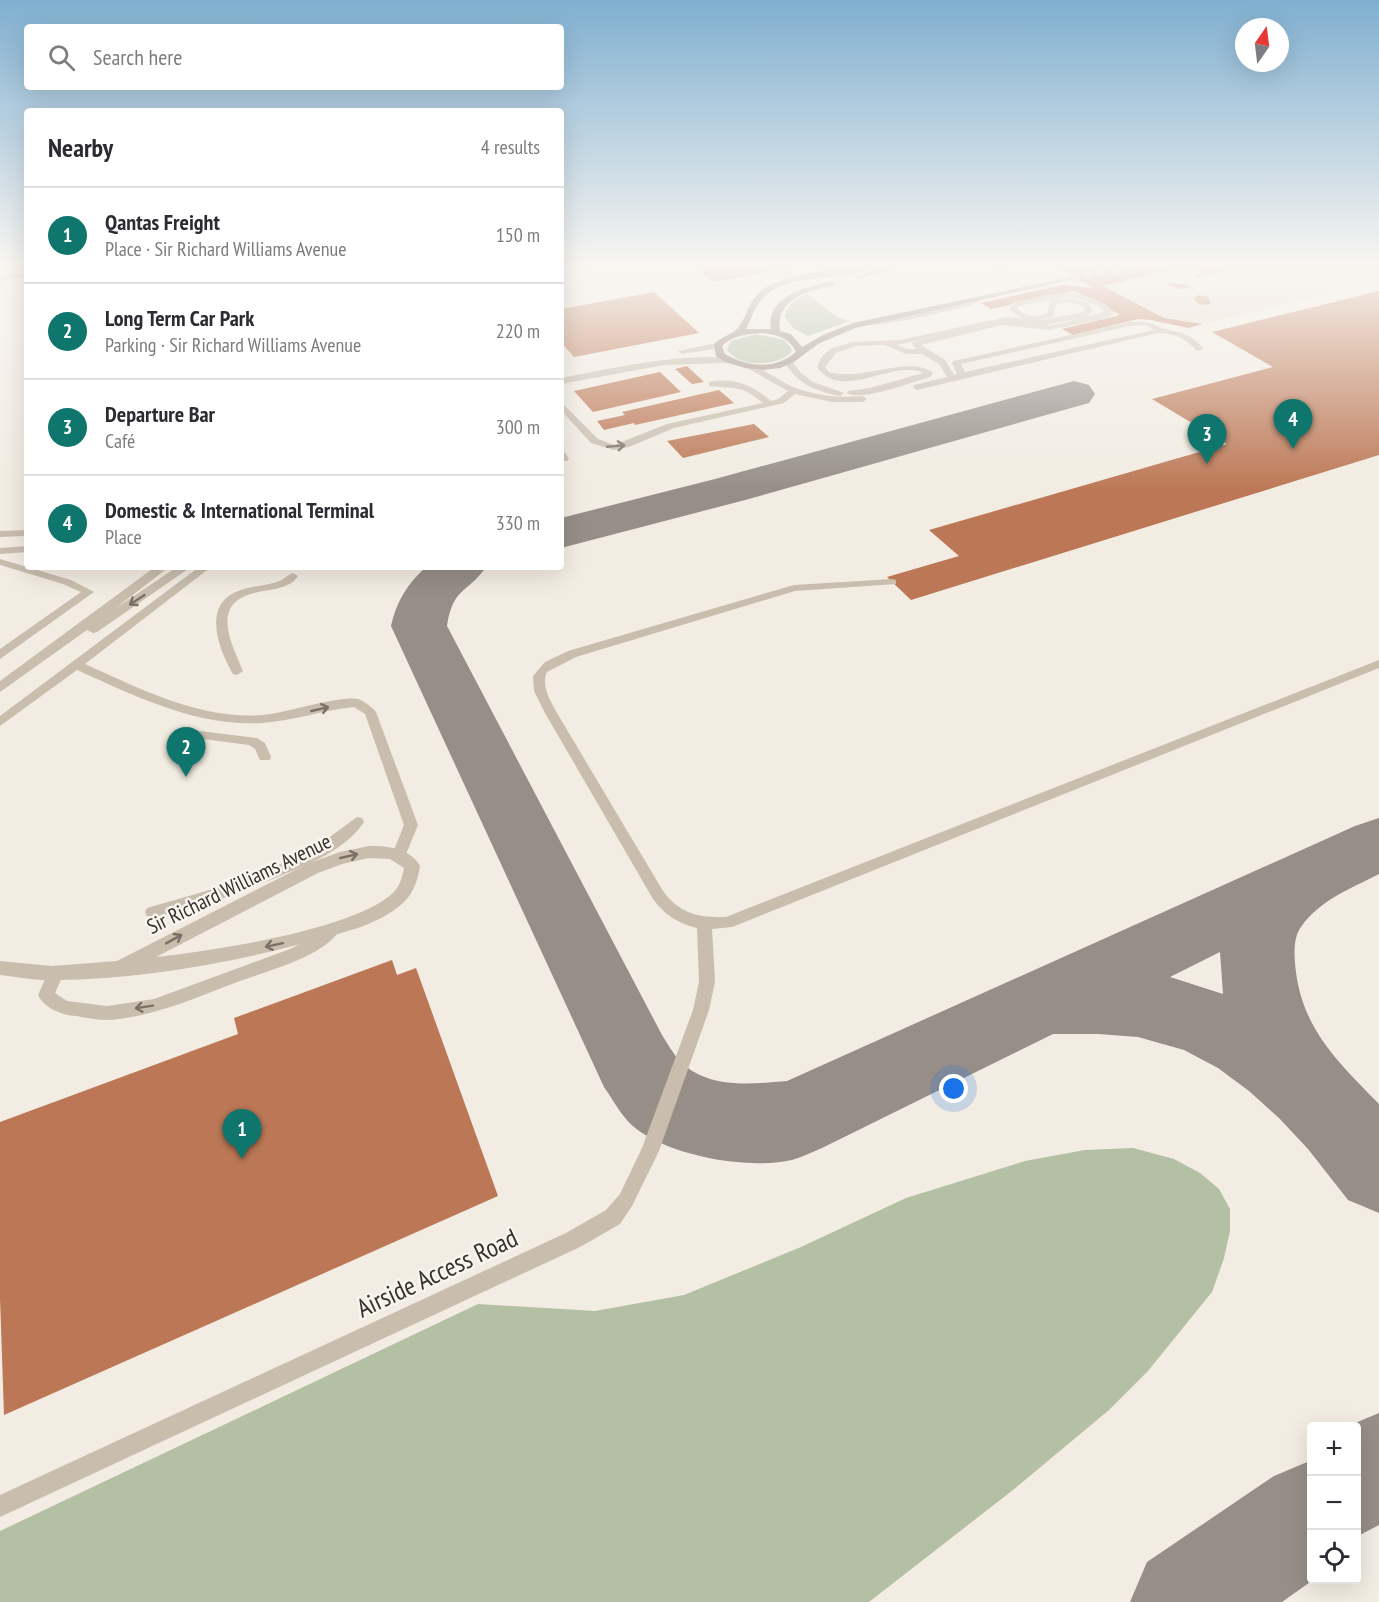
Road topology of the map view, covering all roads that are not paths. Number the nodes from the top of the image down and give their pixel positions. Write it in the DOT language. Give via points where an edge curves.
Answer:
graph roads {
  1 [pos="722,341"];
  2 [pos="794,341"];
  3 [pos="820,341"];
  4 [pos="907,341"];
  5 [pos="923,341"];
  6 [pos="1055,341"];
  7 [pos="1118,341"];
  8 [pos="1190,341"];
  9 [pos="885,343"];
  10 [pos="717,346"];
  11 [pos="1200,349"];
  12 [pos="924,351"];
  13 [pos="800,352"];
  14 [pos="727,360"];
  15 [pos="788,362"];
  16 [pos="750,366"];
  17 [pos="564,372"];
  18 [pos="962,375"];
  19 [pos="951,377"];
  20 [pos="564,380"];
  21 [pos="939,380"];
  22 [pos="712,384"];
  23 [pos="794,391"];
  24 [pos="851,393"];
  25 [pos="769,404"];
  26 [pos="566,416"];
  27 [pos="24,533"];
  28 [pos="0,534"];
  29 [pos="24,549"];
  30 [pos="0,551"];
  31 [pos="0,562"];
  32 [pos="24,569"];
  33 [pos="27,570"];
  34 [pos="159,570"];
  35 [pos="180,570"];
  36 [pos="202,570"];
  37 [pos="293,576"];
  38 [pos="892,582"];
  39 [pos="0,655"];
  40 [pos="41,658"];
  41 [pos="1379,664"];
  42 [pos="76,665"];
  43 [pos="237,671"];
  44 [pos="0,688"];
  45 [pos="0,722"];
  46 [pos="184,733"];
  47 [pos="265,757"];
  48 [pos="357,822"];
  49 [pos="399,855"];
  50 [pos="152,912"];
  51 [pos="704,925"];
  52 [pos="332,929"];
  53 [pos="122,967"];
  54 [pos="0,968"];
  55 [pos="56,973"];
  56 [pos="0,1506"];
  1 -- 10 [label="street"];
  2 -- 13 [label="street"];
  3 -- 13 [label="street"];
  4 -- 9 [label="lane"];
  5 -- 12 [label="lane" via="917,347"];
  6 -- 18 [label="lane" via="956,363"];
  7 -- 18 [label="lane"];
  8 -- 11 [label="lane"];
  9 -- 12 [label="lane" via="906,352"];
  9 -- 24 [label="lane" via="855,344 833,351 822,364 822,371 846,380 912,367 928,374"];
  10 -- 14 [label="street"];
  10 -- 17 [label="street"];
  12 -- 19 [label="lane" via="942,362"];
  13 -- 15 [label="street"];
  14 -- 16 [label="street"];
  14 -- 20 [label="street" via="663,360"];
  15 -- 16 [label="street"];
  15 -- 24 [label="lane" via="805,382 825,390"];
  16 -- 23 [label="lane"];
  18 -- 19 [label="lane"];
  19 -- 21 [label="lane"];
  21 -- 23 [label="lane" via="853,400"];
  21 -- 24 [label="lane" via="879,392"];
  22 -- 25 [label="lane" via="744,385"];
  23 -- 25 [label="lane"];
  26 -- 25 [label="lane, one-way" via="599,444 613,448 659,430"];
  27 -- 28 [label="lane"];
  29 -- 30 [label="lane"];
  31 -- 32 [label="lane"];
  33 -- 39 [label="lane" via="89,592"];
  34 -- 40 [label="street"];
  35 -- 40 [label="street, one-way" via="69,644"];
  36 -- 42 [label="lane"];
  37 -- 43 [label="lane" via="283,584 234,597 228,604 223,635"];
  38 -- 51 [label="lane" via="794,588 572,654 545,666 538,677 543,699 665,906"];
  40 -- 44 [label="street"];
  41 -- 51 [label="lane" via="727,923"];
  42 -- 45 [label="lane"];
  42 -- 49 [label="lane, one-way" via="127,688 220,718 263,719 345,704 356,704 370,712 411,825"];
  46 -- 47 [label="lane" via="252,741 260,746"];
  48 -- 50 [label="lane" via="350,833 329,847 277,872 200,900"];
  49 -- 52 [label="street, Sir Richard Williams Avenue" via="412,866 410,881 399,897 380,910"];
  53 -- 49 [label="street, Sir Richard Williams Avenue, one-way" via="223,912 337,858 366,852"];
  51 -- 56 [label="lane, Airside Access Road" via="707,982 701,1010 650,1151 626,1200 613,1217 573,1240"];
  52 -- 53 [label="street, Sir Richard Williams Avenue, one-way" via="194,961"];
  52 -- 55 [label="lane, one-way" via="295,954 154,1006 107,1013 64,1008 46,995"];
  53 -- 55 [label="street, Sir Richard Williams Avenue"];
  54 -- 55 [label="street, Sir Richard Williams Avenue"];
}
